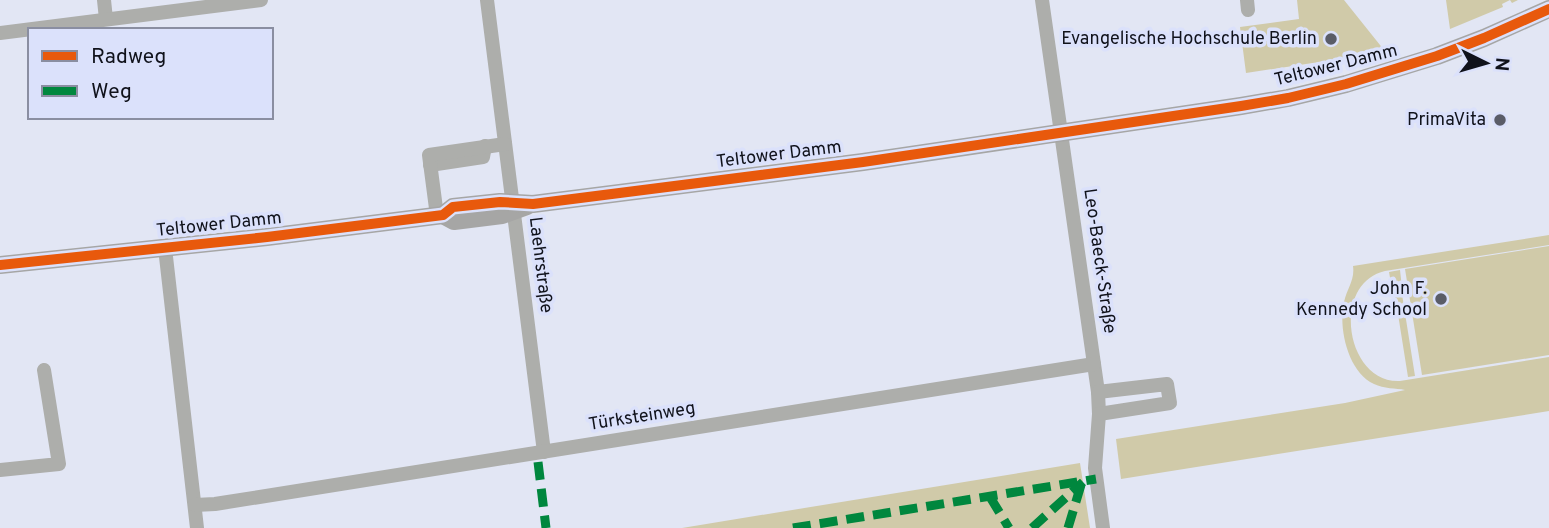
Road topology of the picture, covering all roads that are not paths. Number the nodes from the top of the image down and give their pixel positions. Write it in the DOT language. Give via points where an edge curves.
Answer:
graph roads {
  1 [pos="104,0"];
  2 [pos="261,0"];
  3 [pos="488,0"];
  4 [pos="1042,0"];
  5 [pos="1549,9"];
  6 [pos="106,19"];
  7 [pos="38,28"];
  8 [pos="28,29"];
  9 [pos="0,33"];
  10 [pos="1062,132"];
  11 [pos="505,144"];
  12 [pos="513,207"];
  13 [pos="440,216"];
  14 [pos="165,248"];
  15 [pos="0,265"];
  16 [pos="1094,364"];
  17 [pos="44,370"];
  18 [pos="1098,393"];
  19 [pos="1099,414"];
  20 [pos="544,452"];
  21 [pos="0,470"];
  22 [pos="195,505"];
  23 [pos="197,528"];
  24 [pos="1103,528"];
  1 -- 6 [label="street"];
  2 -- 6 [label="street"];
  3 -- 11 [label="street, Laehrstraße"];
  4 -- 10 [label="street, Leo-Baeck-Straße"];
  5 -- 10 [label="main road, Teltower Damm" via="1458,49 1346,84 1241,106"];
  6 -- 7 [label="street"];
  8 -- 9 [label="street"];
  10 -- 12 [label="main road, Teltower Damm"];
  10 -- 16 [label="street, Leo-Baeck-Straße"];
  11 -- 12 [label="street, Laehrstraße"];
  11 -- 13 [label="street" via="485,146 482,157 430,165"];
  12 -- 13 [label="main road, Teltower Damm" via="502,215 454,221"];
  12 -- 20 [label="street, Laehrstraße"];
  13 -- 14 [label="main road, Teltower Damm"];
  14 -- 15 [label="main road, Teltower Damm"];
  14 -- 22 [label="street"];
  16 -- 18 [label="street, Leo-Baeck-Straße"];
  16 -- 20 [label="street, Türksteinweg"];
  17 -- 21 [label="street" via="59,464"];
  18 -- 19 [label="street, Leo-Baeck-Straße"];
  18 -- 19 [label="street" via="1167,384 1170,403"];
  19 -- 24 [label="street, Leo-Baeck-Straße" via="1095,468"];
  20 -- 22 [label="street, Türksteinweg"];
  22 -- 23 [label="street"];
}
